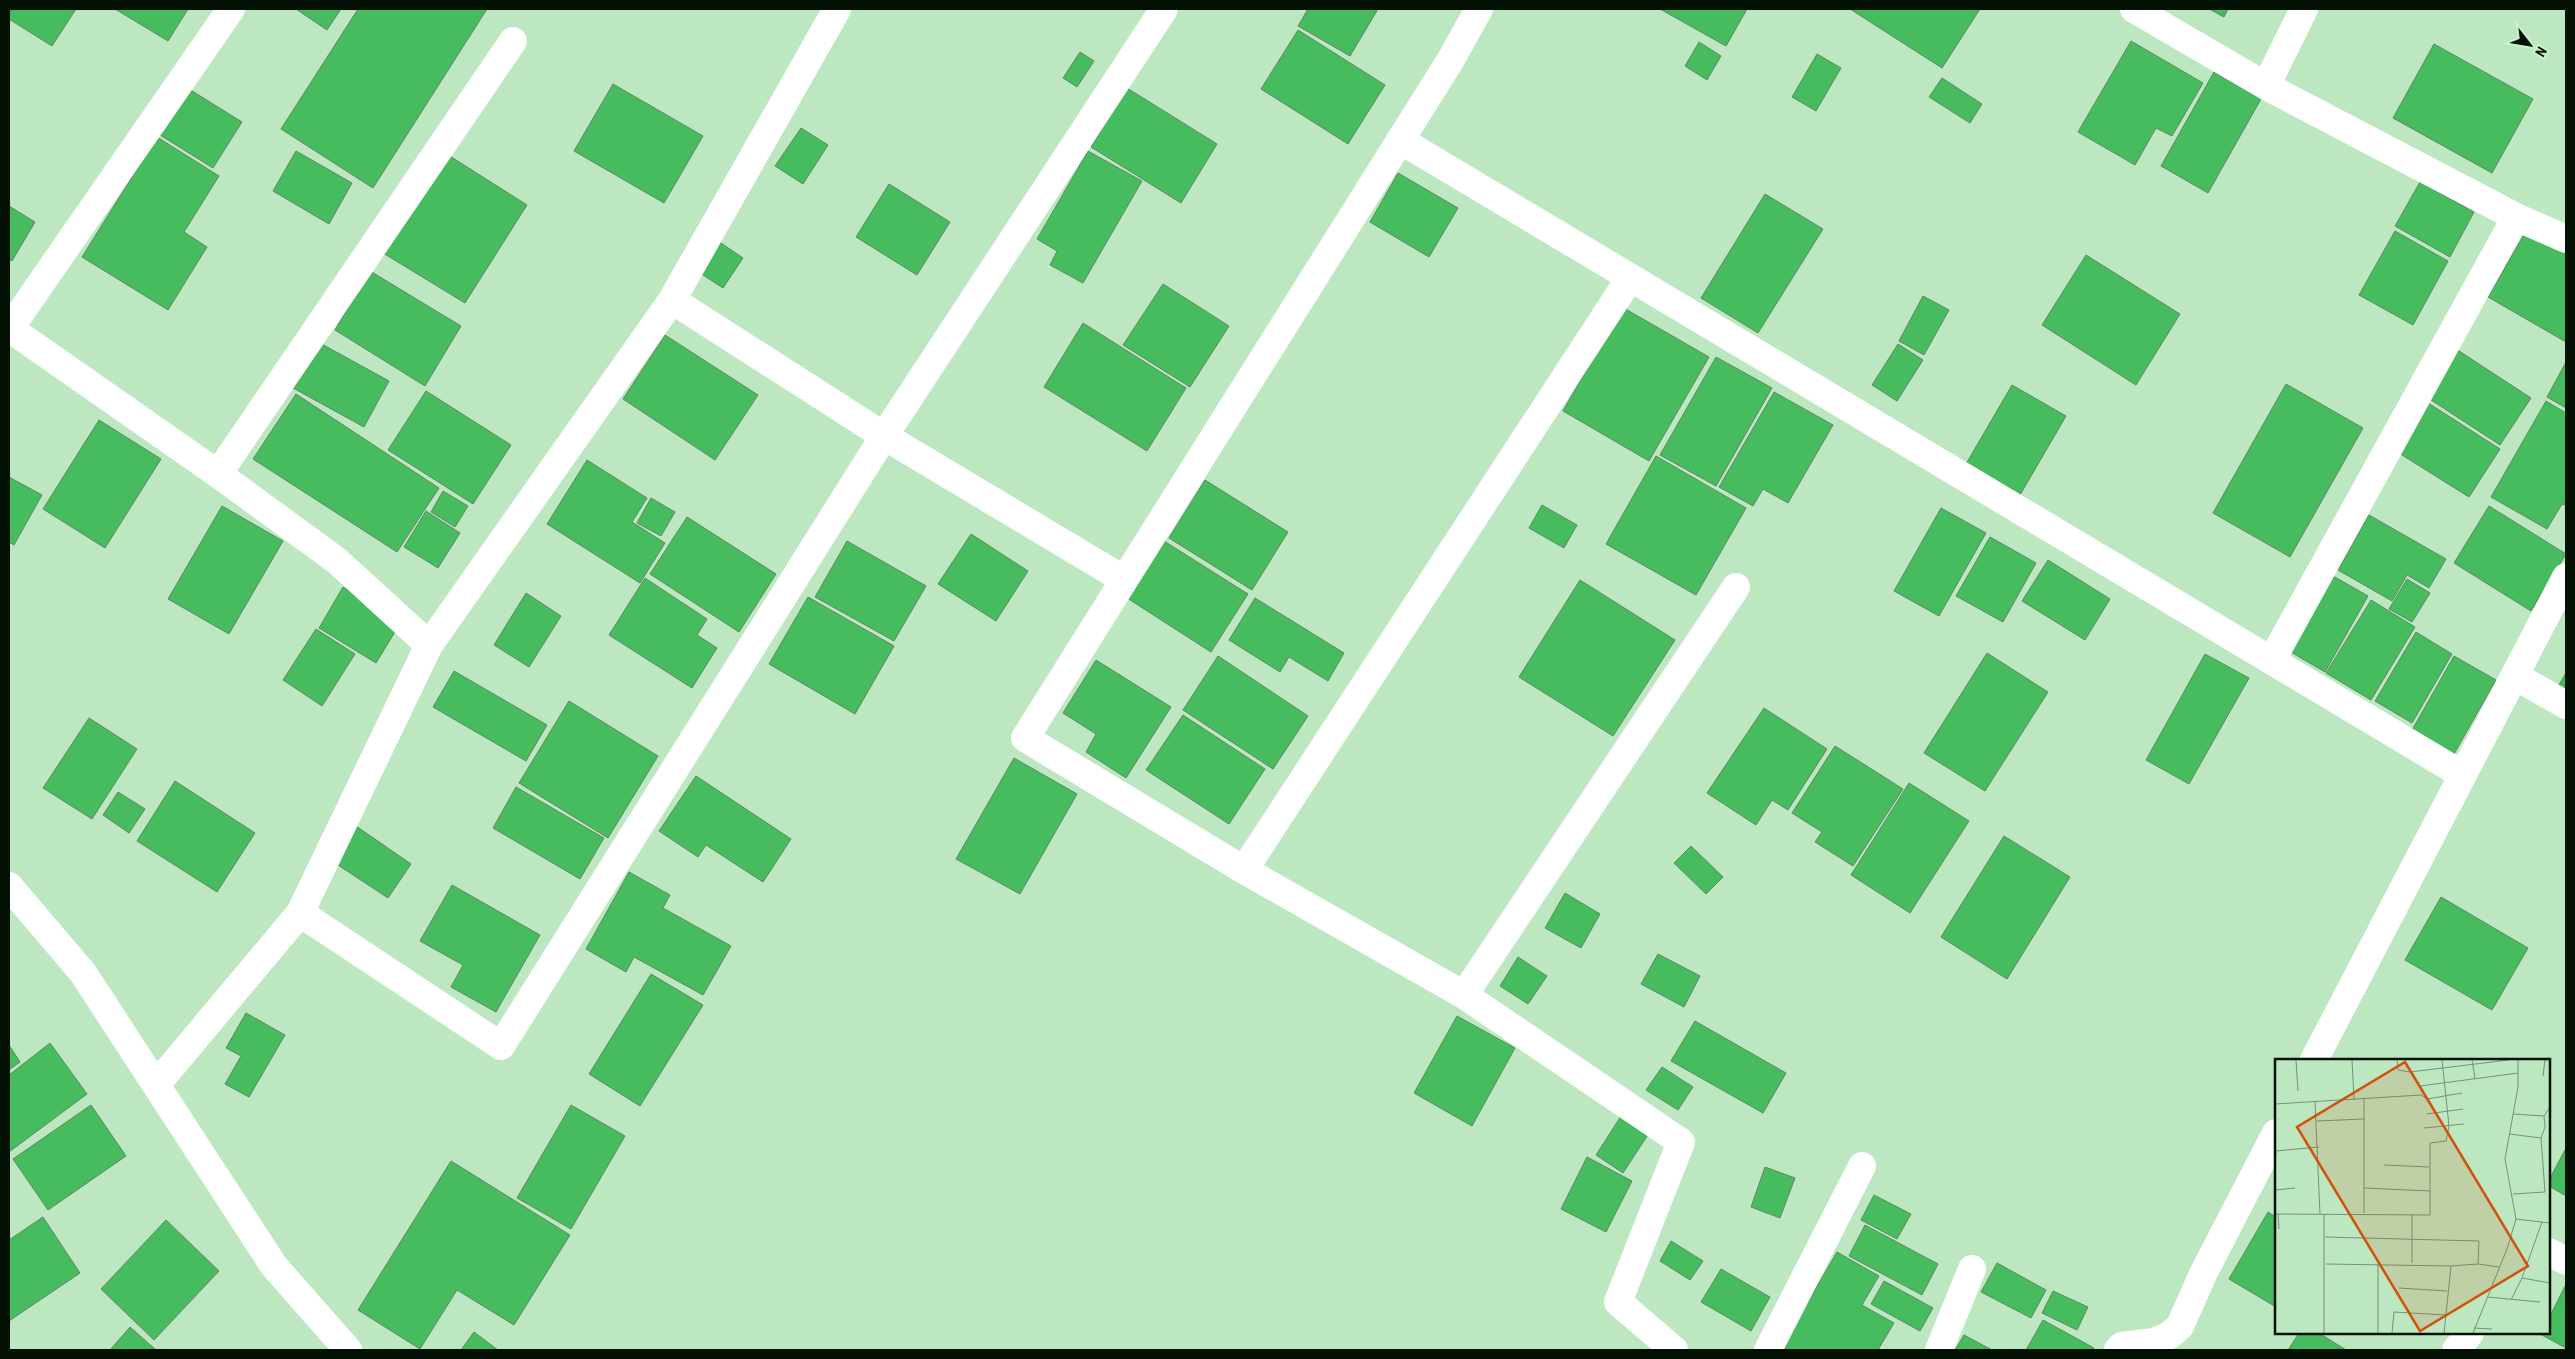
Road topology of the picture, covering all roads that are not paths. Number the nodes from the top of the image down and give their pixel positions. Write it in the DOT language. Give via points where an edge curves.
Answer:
graph roads {
  1 [pos="231,9"];
  2 [pos="837,9"];
  3 [pos="1164,9"];
  4 [pos="1479,9"];
  5 [pos="2134,9"];
  6 [pos="2304,9"];
  7 [pos="513,41"];
  8 [pos="2266,86"];
  9 [pos="1400,140"];
  10 [pos="2516,217"];
  11 [pos="2566,238"];
  12 [pos="1630,278"];
  13 [pos="672,300"];
  14 [pos="9,328"];
  15 [pos="884,436"];
  16 [pos="218,474"];
  17 [pos="2566,577"];
  18 [pos="1124,579"];
  19 [pos="1736,587"];
  20 [pos="429,645"];
  21 [pos="2272,660"];
  22 [pos="2515,676"];
  23 [pos="2566,705"];
  24 [pos="2463,775"];
  25 [pos="1244,870"];
  26 [pos="9,886"];
  27 [pos="300,913"];
  28 [pos="1464,995"];
  29 [pos="2315,1059"];
  30 [pos="156,1085"];
  31 [pos="2275,1135"];
  32 [pos="1862,1166"];
  33 [pos="2550,1253"];
  34 [pos="2566,1261"];
  35 [pos="1972,1269"];
  36 [pos="2469,1334"];
  37 [pos="348,1350"];
  38 [pos="1674,1350"];
  39 [pos="1768,1350"];
  40 [pos="1938,1350"];
  41 [pos="2118,1350"];
  42 [pos="2456,1350"];
  1 -- 14 [label="street"];
  2 -- 13 [label="street"];
  3 -- 15 [label="street"];
  4 -- 9 [label="street"];
  5 -- 8 [label="street"];
  6 -- 8 [label="street"];
  7 -- 16 [label="street"];
  8 -- 10 [label="street"];
  9 -- 12 [label="street"];
  9 -- 18 [label="street"];
  10 -- 11 [label="street"];
  10 -- 21 [label="street"];
  12 -- 21 [label="street"];
  12 -- 25 [label="street"];
  13 -- 15 [label="street"];
  13 -- 20 [label="street"];
  14 -- 16 [label="street"];
  15 -- 18 [label="street"];
  15 -- 27 [label="street" via="501,1046"];
  16 -- 20 [label="street" via="336,560"];
  17 -- 22 [label="street"];
  18 -- 25 [label="street" via="1025,738"];
  19 -- 28 [label="street"];
  20 -- 27 [label="street"];
  21 -- 24 [label="street"];
  22 -- 23 [label="street"];
  22 -- 24 [label="street"];
  24 -- 29 [label="street"];
  25 -- 28 [label="street"];
  26 -- 30 [label="street" via="83,973"];
  27 -- 30 [label="street"];
  28 -- 38 [label="street" via="1681,1142 1618,1302"];
  30 -- 37 [label="street" via="274,1266"];
  31 -- 41 [label="street" via="2203,1274 2180,1326 2154,1342 2122,1346"];
  32 -- 39 [label="street"];
  33 -- 34 [label="street"];
  35 -- 40 [label="street"];
  36 -- 42 [label="street"];
}
